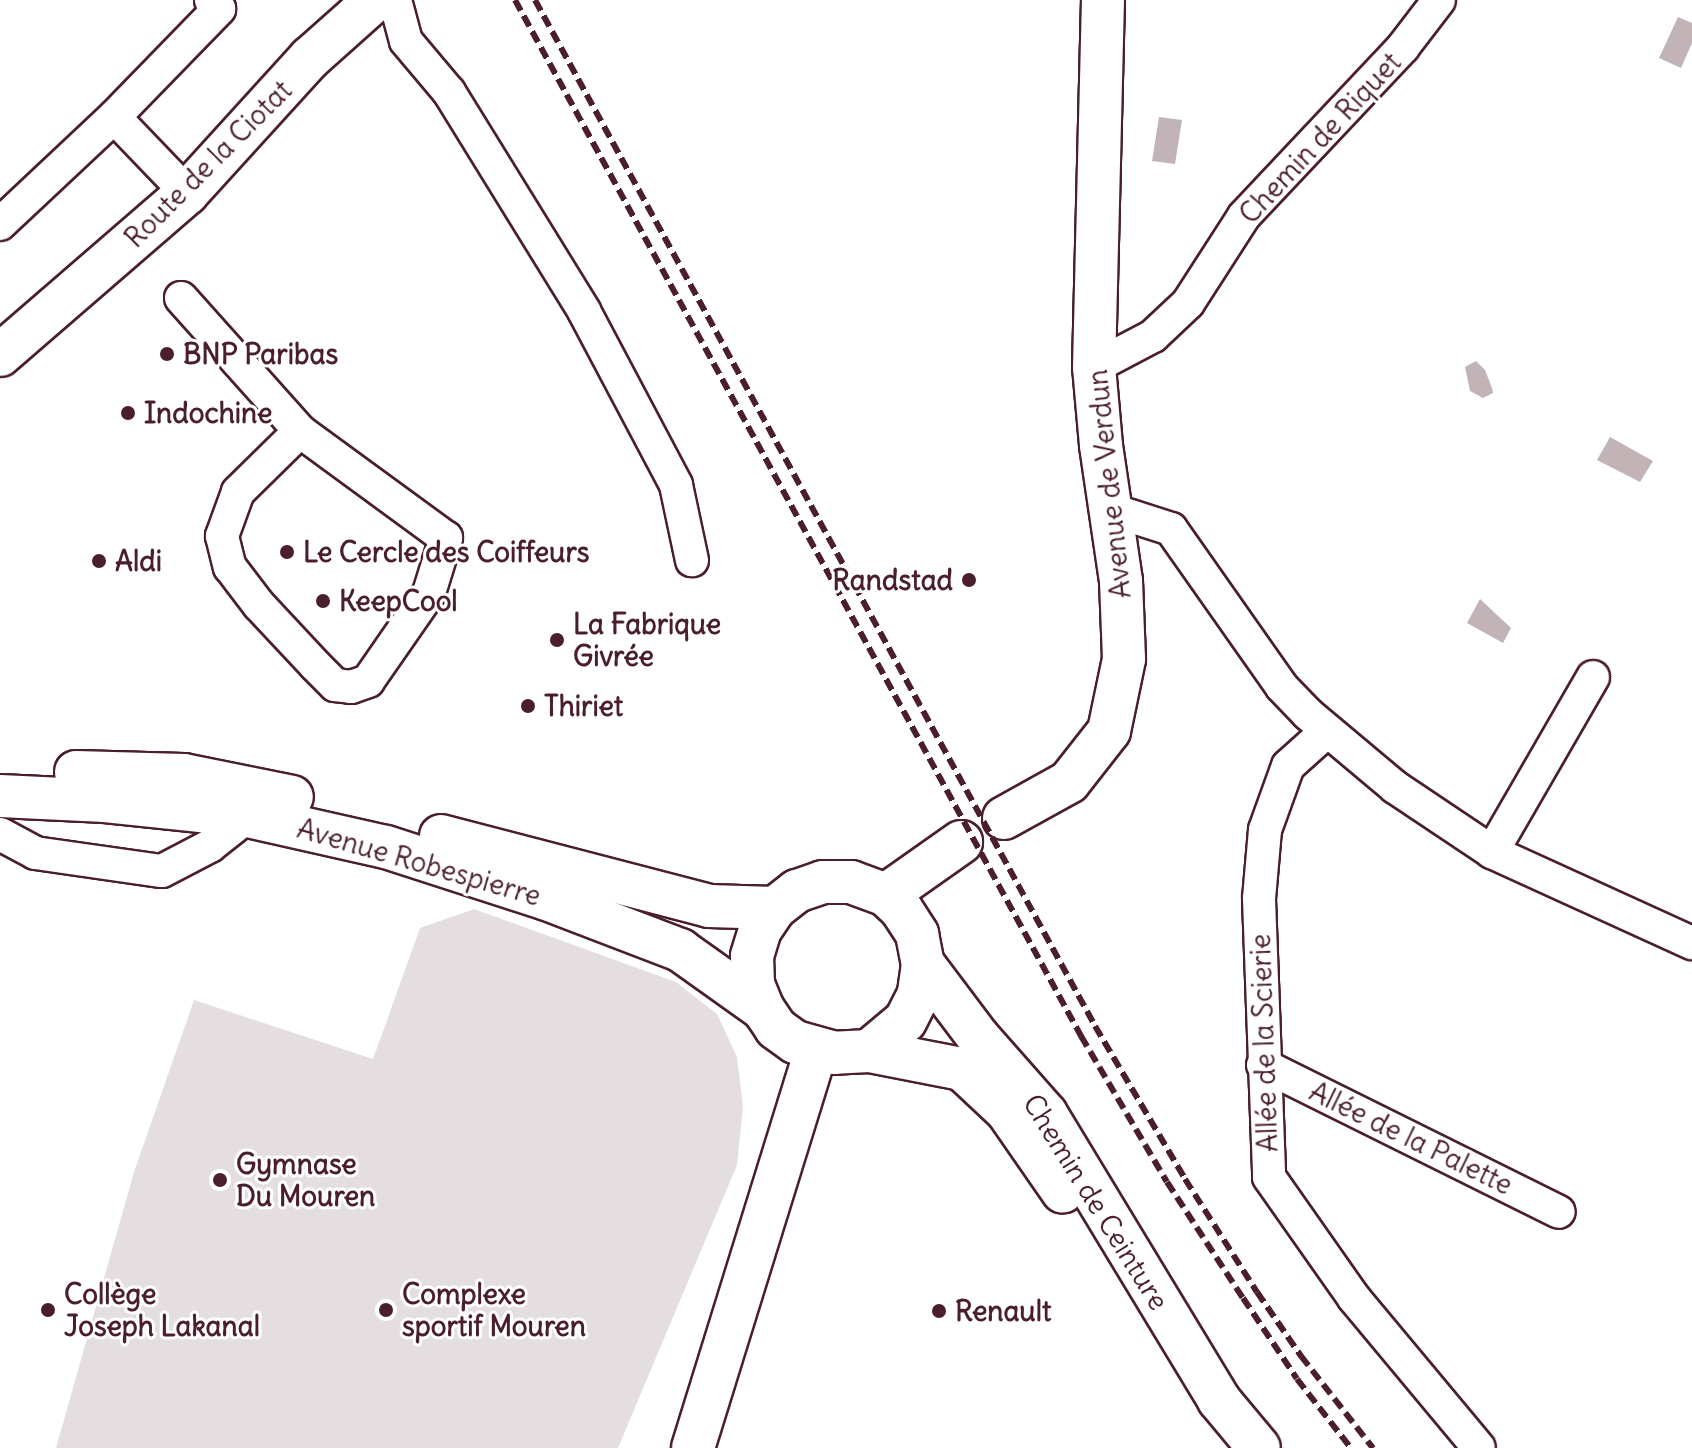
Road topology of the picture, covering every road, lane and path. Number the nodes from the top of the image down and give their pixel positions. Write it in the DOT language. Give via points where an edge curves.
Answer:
graph roads {
  1 [pos="211,0"];
  2 [pos="375,0"];
  3 [pos="395,0"];
  4 [pos="1103,0"];
  5 [pos="1439,0"];
  6 [pos="114,117"];
  7 [pos="187,193"];
  8 [pos="0,224"];
  9 [pos="181,298"];
  10 [pos="0,355"];
  11 [pos="1094,367"];
  12 [pos="300,431"];
  13 [pos="1112,510"];
  14 [pos="692,560"];
  15 [pos="1593,677"];
  16 [pos="1327,731"];
  17 [pos="0,769"];
  18 [pos="0,796"];
  19 [pos="248,816"];
  20 [pos="1004,818"];
  21 [pos="0,834"];
  22 [pos="961,842"];
  23 [pos="1492,852"];
  24 [pos="886,895"];
  25 [pos="775,908"];
  26 [pos="1692,943"];
  27 [pos="923,964"];
  28 [pos="763,1009"];
  29 [pos="816,1051"];
  30 [pos="869,1051"];
  31 [pos="1263,1065"];
  32 [pos="1559,1212"];
  33 [pos="693,1448"];
  34 [pos="1228,1448"];
  35 [pos="1259,1448"];
  36 [pos="1479,1448"];
  1 -- 6 [label="street" via="219,9"];
  2 -- 7 [label="main road, Route de la Ciotat" via="310,58"];
  3 -- 14 [label="street" via="406,41 449,92 598,338 676,485"];
  4 -- 11 [label="main road, Avenue de Verdun"];
  5 -- 11 [label="street, Chemin de Riquet" via="1403,47 1244,216 1188,303 1153,336"];
  6 -- 7 [label="street"];
  6 -- 8 [label="street"];
  7 -- 10 [label="main road, Route de la Ciotat"];
  9 -- 12 [label="street"];
  11 -- 13 [label="main road, Avenue de Verdun"];
  12 -- 12 [label="street" via="238,492 222,536 230,567 259,605 335,685 351,687 368,681 429,593 446,538"];
  13 -- 16 [label="street" via="1171,529 1282,687"];
  13 -- 20 [label="main road, Avenue de Verdun" via="1124,659 1109,731 1069,782"];
  15 -- 23 [label="street"];
  16 -- 23 [label="street" via="1395,787"];
  16 -- 31 [label="street, Allée de la Scierie" via="1288,766 1265,830 1259,899"];
  17 -- 25 [label="main road, Avenue Robespierre" via="184,775 318,803 709,906"];
  18 -- 19 [label="main road, Avenue Robespierre"];
  19 -- 21 [label="street" via="210,846 162,871 35,853"];
  19 -- 28 [label="main road, Avenue Robespierre" via="386,847 620,924 680,950"];
  22 -- 24 [label="main road"];
  23 -- 26 [label="street"];
  24 -- 25 [label="main road" via="851,882 823,882 797,891"];
  24 -- 27 [label="main road" via="917,934"];
  25 -- 28 [label="main road" via="760,930 752,956 753,984"];
  27 -- 30 [label="main road" via="919,994 905,1021"];
  27 -- 35 [label="main road, Chemin de Ceinture" via="1046,1114 1219,1400"];
  28 -- 29 [label="main road" via="786,1035"];
  29 -- 30 [label="main road"];
  29 -- 33 [label="main road"];
  30 -- 34 [label="main road, Chemin de Ceinture" via="962,1069 1007,1111 1067,1198 1199,1414"];
  31 -- 32 [label="street, Allée de la Palette"];
  31 -- 36 [label="street, Allée de la Scierie" via="1269,1177 1354,1298"];
}
